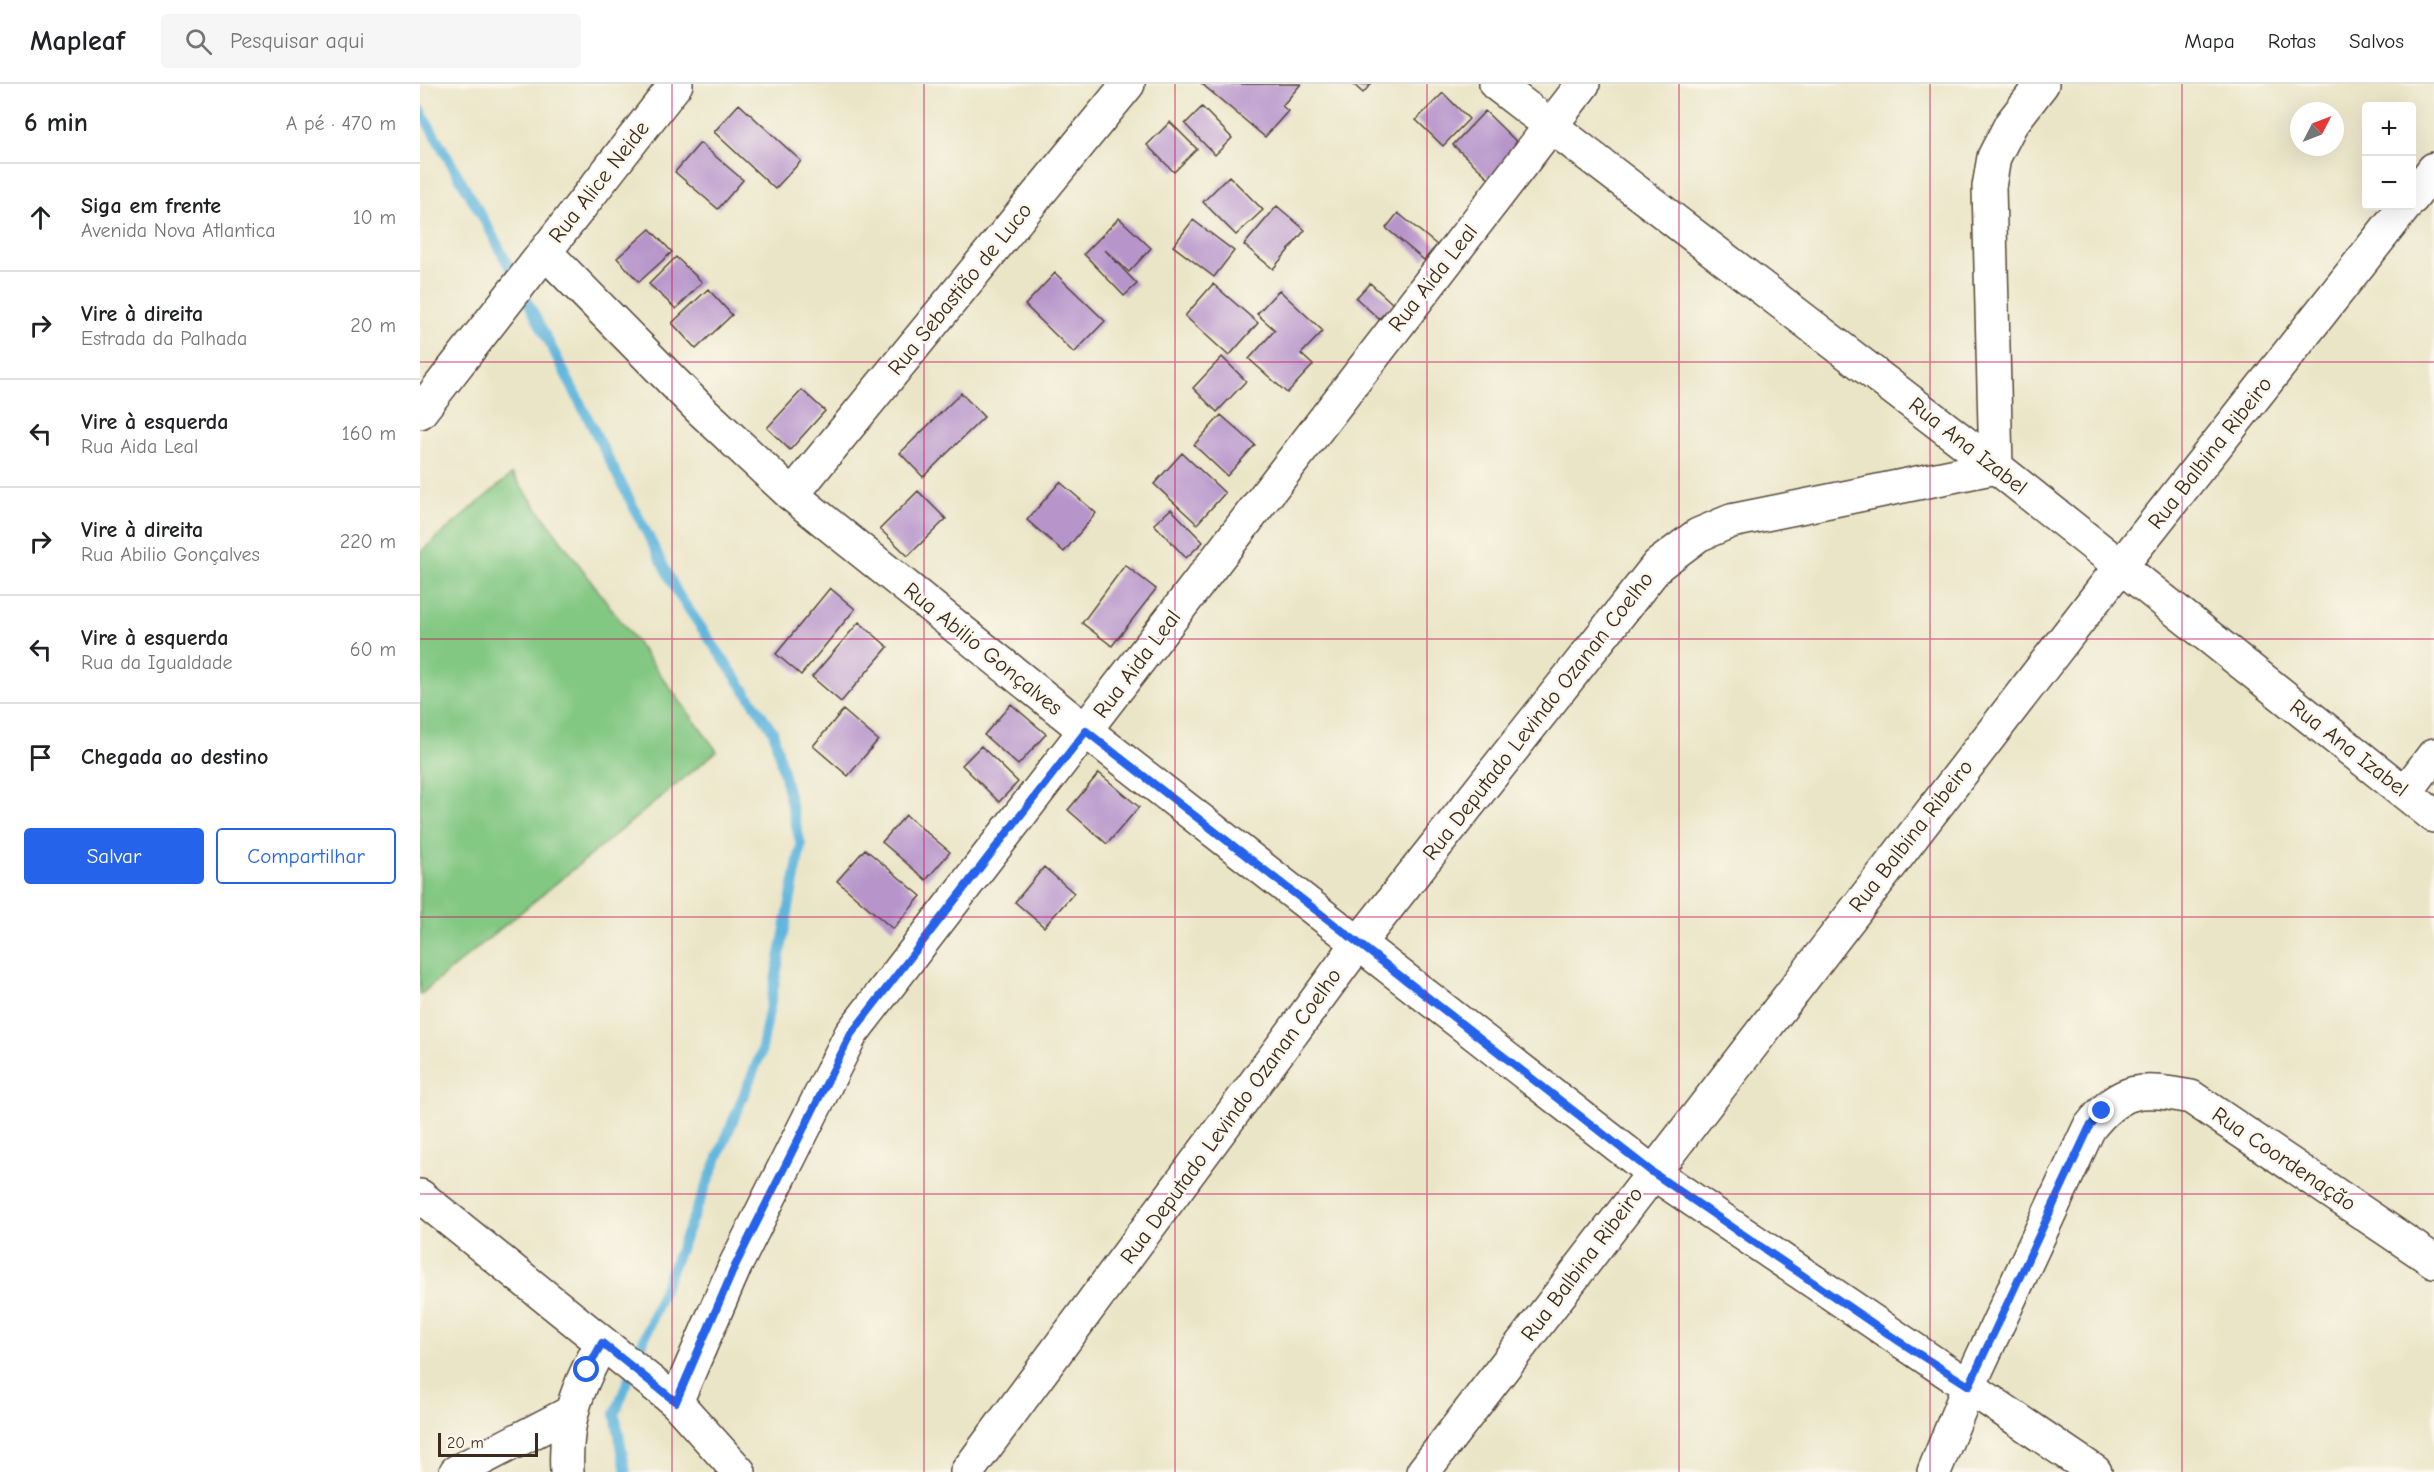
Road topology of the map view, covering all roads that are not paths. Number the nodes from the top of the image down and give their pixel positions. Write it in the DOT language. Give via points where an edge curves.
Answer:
graph roads {
  1 [pos="676,84"];
  2 [pos="1128,84"];
  3 [pos="1496,84"];
  4 [pos="1583,84"];
  5 [pos="2042,84"];
  6 [pos="1550,127"];
  7 [pos="2434,170"];
  8 [pos="2416,193"];
  9 [pos="2403,210"];
  10 [pos="541,257"];
  11 [pos="420,412"];
  12 [pos="1996,467"];
  13 [pos="792,495"];
  14 [pos="2120,567"];
  15 [pos="1086,731"];
  16 [pos="2434,755"];
  17 [pos="2405,793"];
  18 [pos="2434,816"];
  19 [pos="1358,944"];
  20 [pos="1652,1172"];
  21 [pos="422,1200"];
  22 [pos="2434,1261"];
  23 [pos="607,1347"];
  24 [pos="1969,1386"];
  25 [pos="665,1393"];
  26 [pos="570,1413"];
  27 [pos="456,1472"];
  28 [pos="567,1472"];
  29 [pos="739,1472"];
  30 [pos="966,1472"];
  31 [pos="1423,1472"];
  32 [pos="1934,1472"];
  33 [pos="2095,1472"];
  1 -- 10 [label="street, Rua Alice Neide"];
  2 -- 13 [label="street, Rua Sebastião de Luco"];
  3 -- 6 [label="street, Rua Ana Izabel"];
  4 -- 6 [label="street, Rua Aida Leal"];
  5 -- 12 [label="street" via="2011,124 1994,157 1989,187"];
  6 -- 12 [label="street, Rua Ana Izabel"];
  6 -- 15 [label="street, Rua Aida Leal"];
  7 -- 8 [label="street"];
  9 -- 14 [label="street, Rua Balbina Ribeiro"];
  10 -- 11 [label="street, Rua Alice Neide"];
  10 -- 13 [label="street, Rua Abilio Gonçalves"];
  12 -- 14 [label="street, Rua Ana Izabel"];
  12 -- 19 [label="street, Rua Deputado Levindo Ozanan Coelho" via="1731,521 1698,536 1658,565"];
  13 -- 15 [label="street, Rua Abilio Gonçalves"];
  14 -- 17 [label="street, Rua Ana Izabel"];
  14 -- 20 [label="street, Rua Balbina Ribeiro"];
  15 -- 19 [label="street, Rua Abilio Gonçalves"];
  15 -- 25 [label="street, Rua Aida Leal" via="851,1034 735,1266"];
  16 -- 17 [label="street"];
  17 -- 18 [label="street, Rua Ana Izabel"];
  19 -- 20 [label="street, Rua Abilio Gonçalves"];
  19 -- 30 [label="street, Rua Deputado Levindo Ozanan Coelho"];
  20 -- 24 [label="street, Rua Abilio Gonçalves"];
  20 -- 31 [label="street, Rua Balbina Ribeiro"];
  21 -- 23 [label="street"];
  22 -- 24 [label="street, Rua Coordenação" via="2191,1096 2151,1090 2123,1097 2102,1111 2089,1128"];
  23 -- 25 [label="street"];
  23 -- 26 [label="street" via="587,1370"];
  24 -- 32 [label="street"];
  24 -- 33 [label="street, Rua Abilio Gonçalves"];
  25 -- 29 [label="street"];
  26 -- 27 [label="street"];
  26 -- 28 [label="street"];
}
